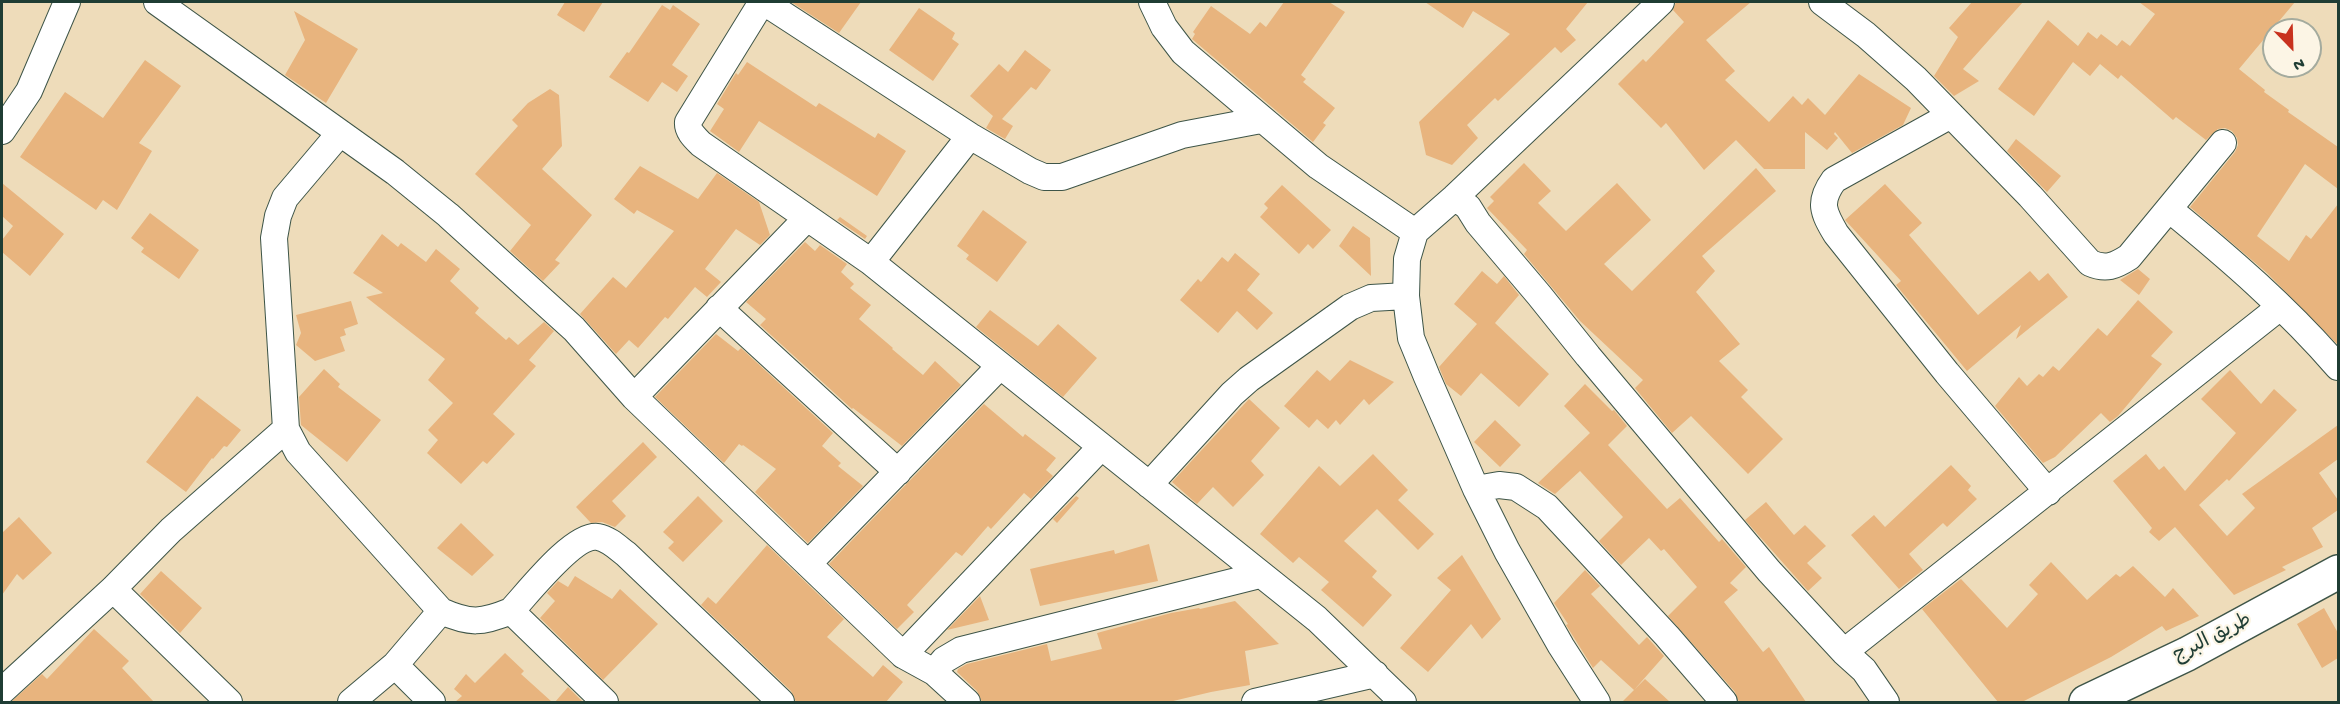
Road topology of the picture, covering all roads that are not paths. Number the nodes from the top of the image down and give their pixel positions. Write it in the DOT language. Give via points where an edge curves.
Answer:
graph roads {
  1 [pos="67,2"];
  2 [pos="157,2"];
  3 [pos="763,2"];
  4 [pos="1152,2"];
  5 [pos="1661,2"];
  6 [pos="1822,2"];
  7 [pos="1951,115"];
  8 [pos="1261,120"];
  9 [pos="2,131"];
  10 [pos="340,133"];
  11 [pos="970,136"];
  12 [pos="2223,143"];
  13 [pos="1455,197"];
  14 [pos="2169,208"];
  15 [pos="807,218"];
  16 [pos="1415,232"];
  17 [pos="871,262"];
  18 [pos="1406,296"];
  19 [pos="2280,307"];
  20 [pos="718,308"];
  21 [pos="1000,366"];
  22 [pos="2338,367"];
  23 [pos="634,398"];
  24 [pos="286,429"];
  25 [pos="1101,447"];
  26 [pos="898,472"];
  27 [pos="1149,485"];
  28 [pos="1476,489"];
  29 [pos="2048,492"];
  30 [pos="808,564"];
  31 [pos="2338,572"];
  32 [pos="1260,575"];
  33 [pos="113,589"];
  34 [pos="441,611"];
  35 [pos="511,611"];
  36 [pos="1844,652"];
  37 [pos="903,655"];
  38 [pos="395,665"];
  39 [pos="934,672"];
  40 [pos="1376,674"];
  41 [pos="2,691"];
  42 [pos="2104,698"];
  43 [pos="962,701"];
  44 [pos="229,702"];
  45 [pos="351,702"];
  46 [pos="432,702"];
  47 [pos="605,702"];
  48 [pos="781,702"];
  49 [pos="1255,702"];
  50 [pos="1403,702"];
  51 [pos="1597,702"];
  52 [pos="1724,702"];
  53 [pos="1886,702"];
  1 -- 9 [label="street" via="29,91"];
  2 -- 10 [label="street"];
  3 -- 11 [label="street"];
  3 -- 15 [label="street" via="688,126 701,144"];
  4 -- 8 [label="street" via="1183,52"];
  5 -- 13 [label="street"];
  6 -- 7 [label="street" via="1890,55"];
  7 -- 14 [label="street" via="2090,263 2101,268 2129,257"];
  7 -- 29 [label="street" via="1834,180 1824,195 1826,216 1836,234 1947,373"];
  8 -- 11 [label="street" via="1182,135 1062,177 1044,177 1030,171"];
  8 -- 16 [label="street" via="1341,184"];
  10 -- 23 [label="street" via="423,193 574,329"];
  10 -- 24 [label="street" via="285,198 278,216 274,238"];
  11 -- 17 [label="street"];
  12 -- 14 [label="street"];
  13 -- 16 [label="street"];
  13 -- 36 [label="street" via="1468,207 1587,356 1769,571"];
  14 -- 19 [label="street"];
  15 -- 17 [label="street"];
  15 -- 20 [label="street"];
  16 -- 18 [label="street" via="1407,259"];
  17 -- 21 [label="street"];
  18 -- 27 [label="street" via="1371,298 1350,307 1258,373 1232,394"];
  18 -- 28 [label="street" via="1411,338"];
  19 -- 22 [label="street"];
  19 -- 29 [label="street"];
  20 -- 23 [label="street"];
  20 -- 26 [label="street"];
  21 -- 25 [label="street"];
  21 -- 26 [label="street"];
  23 -- 30 [label="street"];
  24 -- 33 [label="street" via="171,530"];
  24 -- 34 [label="street" via="298,452"];
  25 -- 27 [label="street"];
  25 -- 37 [label="street"];
  26 -- 30 [label="street"];
  27 -- 32 [label="street"];
  28 -- 51 [label="street" via="1523,580"];
  28 -- 52 [label="street" via="1516,487 1547,507"];
  29 -- 36 [label="street"];
  30 -- 37 [label="street"];
  31 -- 42 [label="street, طريق البرج"];
  32 -- 39 [label="street" via="961,650"];
  32 -- 40 [label="street" via="1317,619"];
  33 -- 41 [label="street"];
  33 -- 44 [label="street"];
  34 -- 35 [label="street" via="460,620 478,622"];
  34 -- 38 [label="street"];
  35 -- 47 [label="street"];
  35 -- 48 [label="street" via="570,547 584,538 606,539"];
  36 -- 53 [label="street" via="1864,670"];
  37 -- 39 [label="street"];
  38 -- 45 [label="street"];
  38 -- 46 [label="street"];
  39 -- 43 [label="street"];
  40 -- 49 [label="street"];
  40 -- 50 [label="street"];
}
